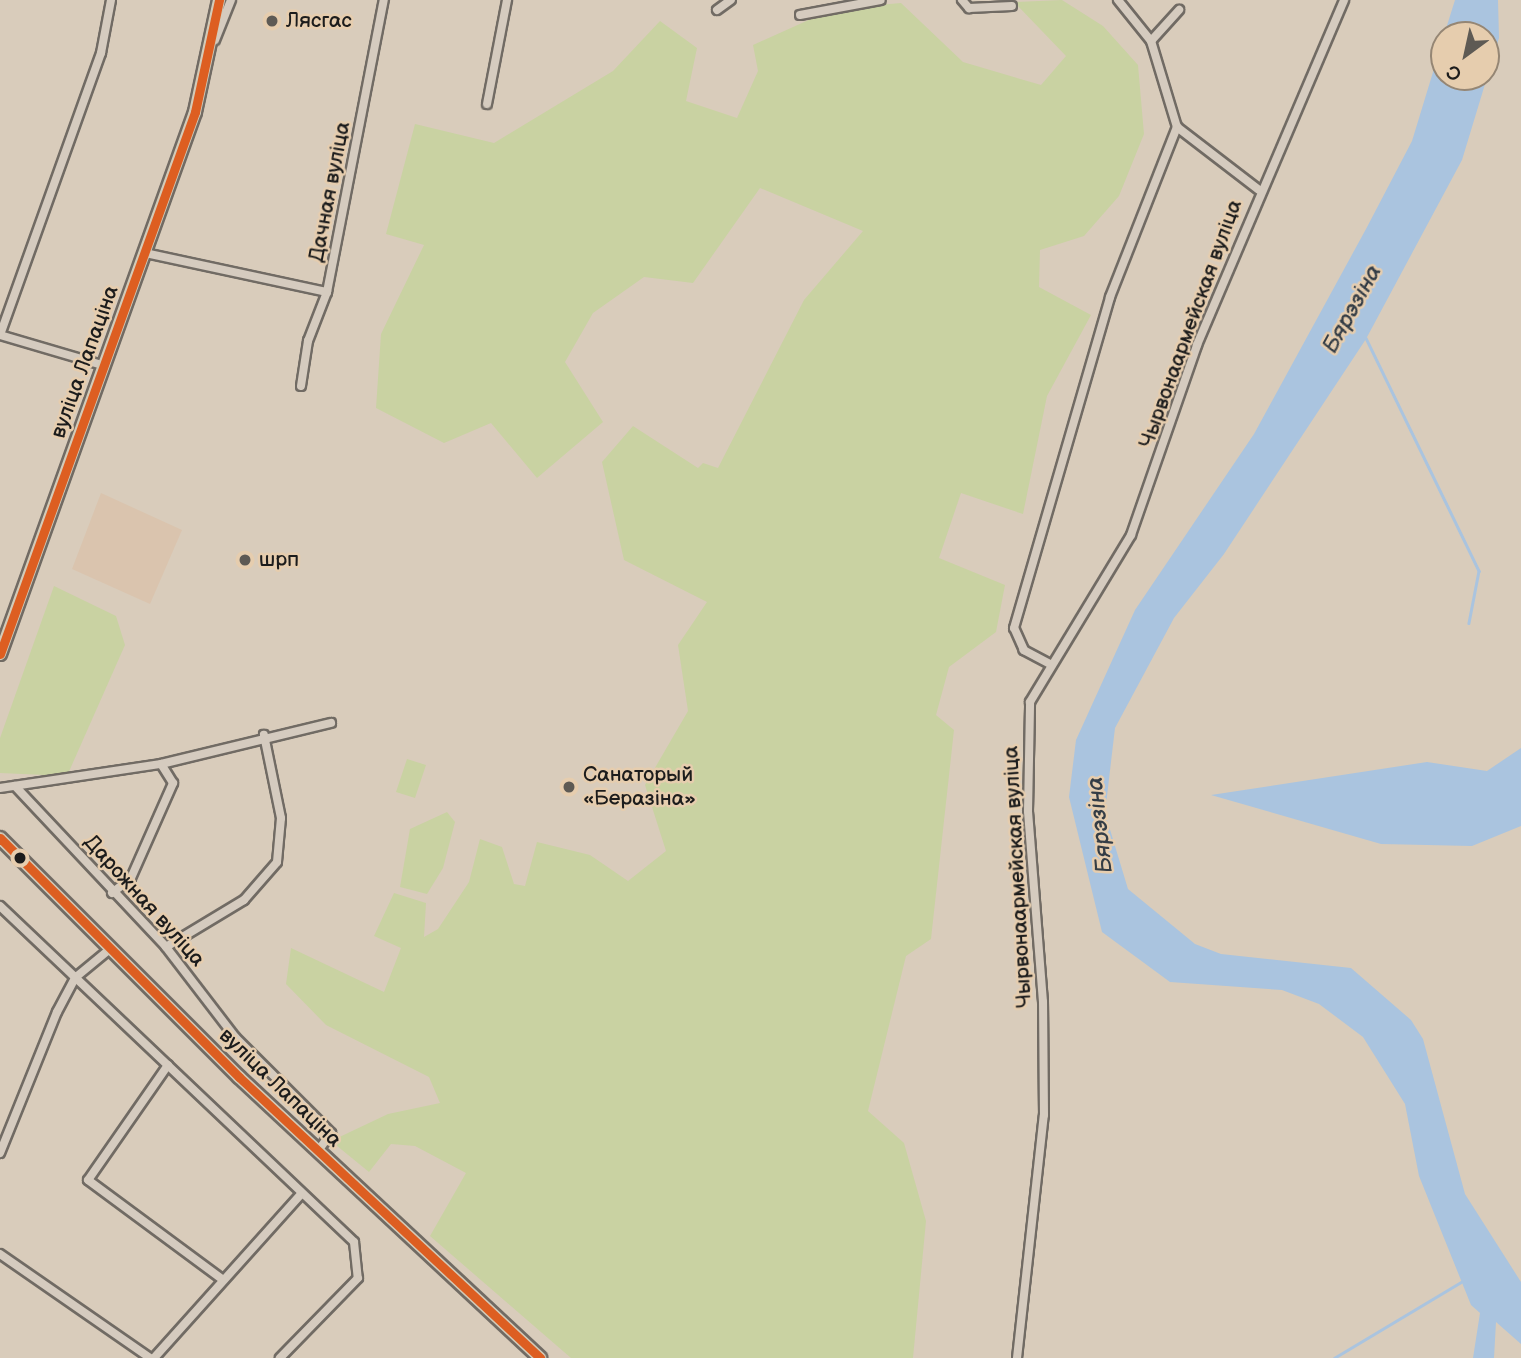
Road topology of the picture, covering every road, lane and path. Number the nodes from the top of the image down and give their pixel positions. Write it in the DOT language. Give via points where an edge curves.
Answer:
graph roads {
  1 [pos="111,0"];
  2 [pos="219,0"];
  3 [pos="231,0"];
  4 [pos="384,0"];
  5 [pos="507,0"];
  6 [pos="731,0"];
  7 [pos="881,0"];
  8 [pos="962,0"];
  9 [pos="1118,0"];
  10 [pos="1345,0"];
  11 [pos="1012,6"];
  12 [pos="717,10"];
  13 [pos="1179,10"];
  14 [pos="800,15"];
  15 [pos="1151,41"];
  16 [pos="212,47"];
  17 [pos="487,104"];
  18 [pos="1177,127"];
  19 [pos="1259,190"];
  20 [pos="145,253"];
  21 [pos="327,292"];
  22 [pos="0,335"];
  23 [pos="106,366"];
  24 [pos="301,386"];
  25 [pos="0,654"];
  26 [pos="1050,664"];
  27 [pos="331,723"];
  28 [pos="264,735"];
  29 [pos="161,764"];
  30 [pos="15,786"];
  31 [pos="0,788"];
  32 [pos="0,838"];
  33 [pos="112,893"];
  34 [pos="0,906"];
  35 [pos="166,947"];
  36 [pos="110,949"];
  37 [pos="76,977"];
  38 [pos="168,1065"];
  39 [pos="318,1151"];
  40 [pos="0,1153"];
  41 [pos="301,1194"];
  42 [pos="0,1254"];
  43 [pos="222,1279"];
  44 [pos="152,1358"];
  45 [pos="280,1358"];
  46 [pos="540,1358"];
  47 [pos="1017,1358"];
  1 -- 22 [label="street" via="101,54"];
  2 -- 16 [label="main road, вуліца Лапаціна"];
  3 -- 16 [label="street"];
  4 -- 21 [label="street, Дачная вуліца"];
  5 -- 17 [label="street"];
  6 -- 12 [label="street"];
  7 -- 14 [label="street"];
  8 -- 11 [label="street" via="969,8"];
  9 -- 15 [label="street"];
  10 -- 19 [label="street, Чырвонаармейская вуліца"];
  13 -- 15 [label="street"];
  15 -- 18 [label="street"];
  16 -- 20 [label="main road, вуліца Лапаціна"];
  18 -- 19 [label="street"];
  18 -- 26 [label="street" via="1110,297 1014,628 1024,650"];
  19 -- 26 [label="street, Чырвонаармейская вуліца" via="1131,535"];
  20 -- 21 [label="street"];
  20 -- 23 [label="main road, вуліца Лапаціна"];
  21 -- 24 [label="street, Дачная вуліца" via="308,341"];
  22 -- 23 [label="street"];
  23 -- 25 [label="main road, вуліца Лапаціна"];
  26 -- 47 [label="street, Чырвонаармейская вуліца" via="1028,716 1044,1115"];
  27 -- 28 [label="street"];
  28 -- 29 [label="street"];
  28 -- 35 [label="street" via="281,818 277,862 244,901"];
  29 -- 30 [label="street"];
  29 -- 33 [label="street" via="173,783 131,877"];
  30 -- 31 [label="street"];
  30 -- 33 [label="street, Дарожная вуліца"];
  32 -- 36 [label="main road, вуліца Лапаціна"];
  33 -- 35 [label="street, Дарожная вуліца"];
  34 -- 37 [label="street"];
  35 -- 39 [label="street, Дарожная вуліца" via="235,1037 331,1133"];
  36 -- 37 [label="street"];
  36 -- 39 [label="main road, вуліца Лапаціна"];
  37 -- 38 [label="street"];
  37 -- 40 [label="street"];
  38 -- 41 [label="street"];
  38 -- 43 [label="street" via="88,1180"];
  39 -- 46 [label="main road, вуліца Лапаціна"];
  41 -- 43 [label="street"];
  41 -- 45 [label="street" via="354,1242 358,1278"];
  42 -- 44 [label="street"];
  43 -- 44 [label="street"];
}
